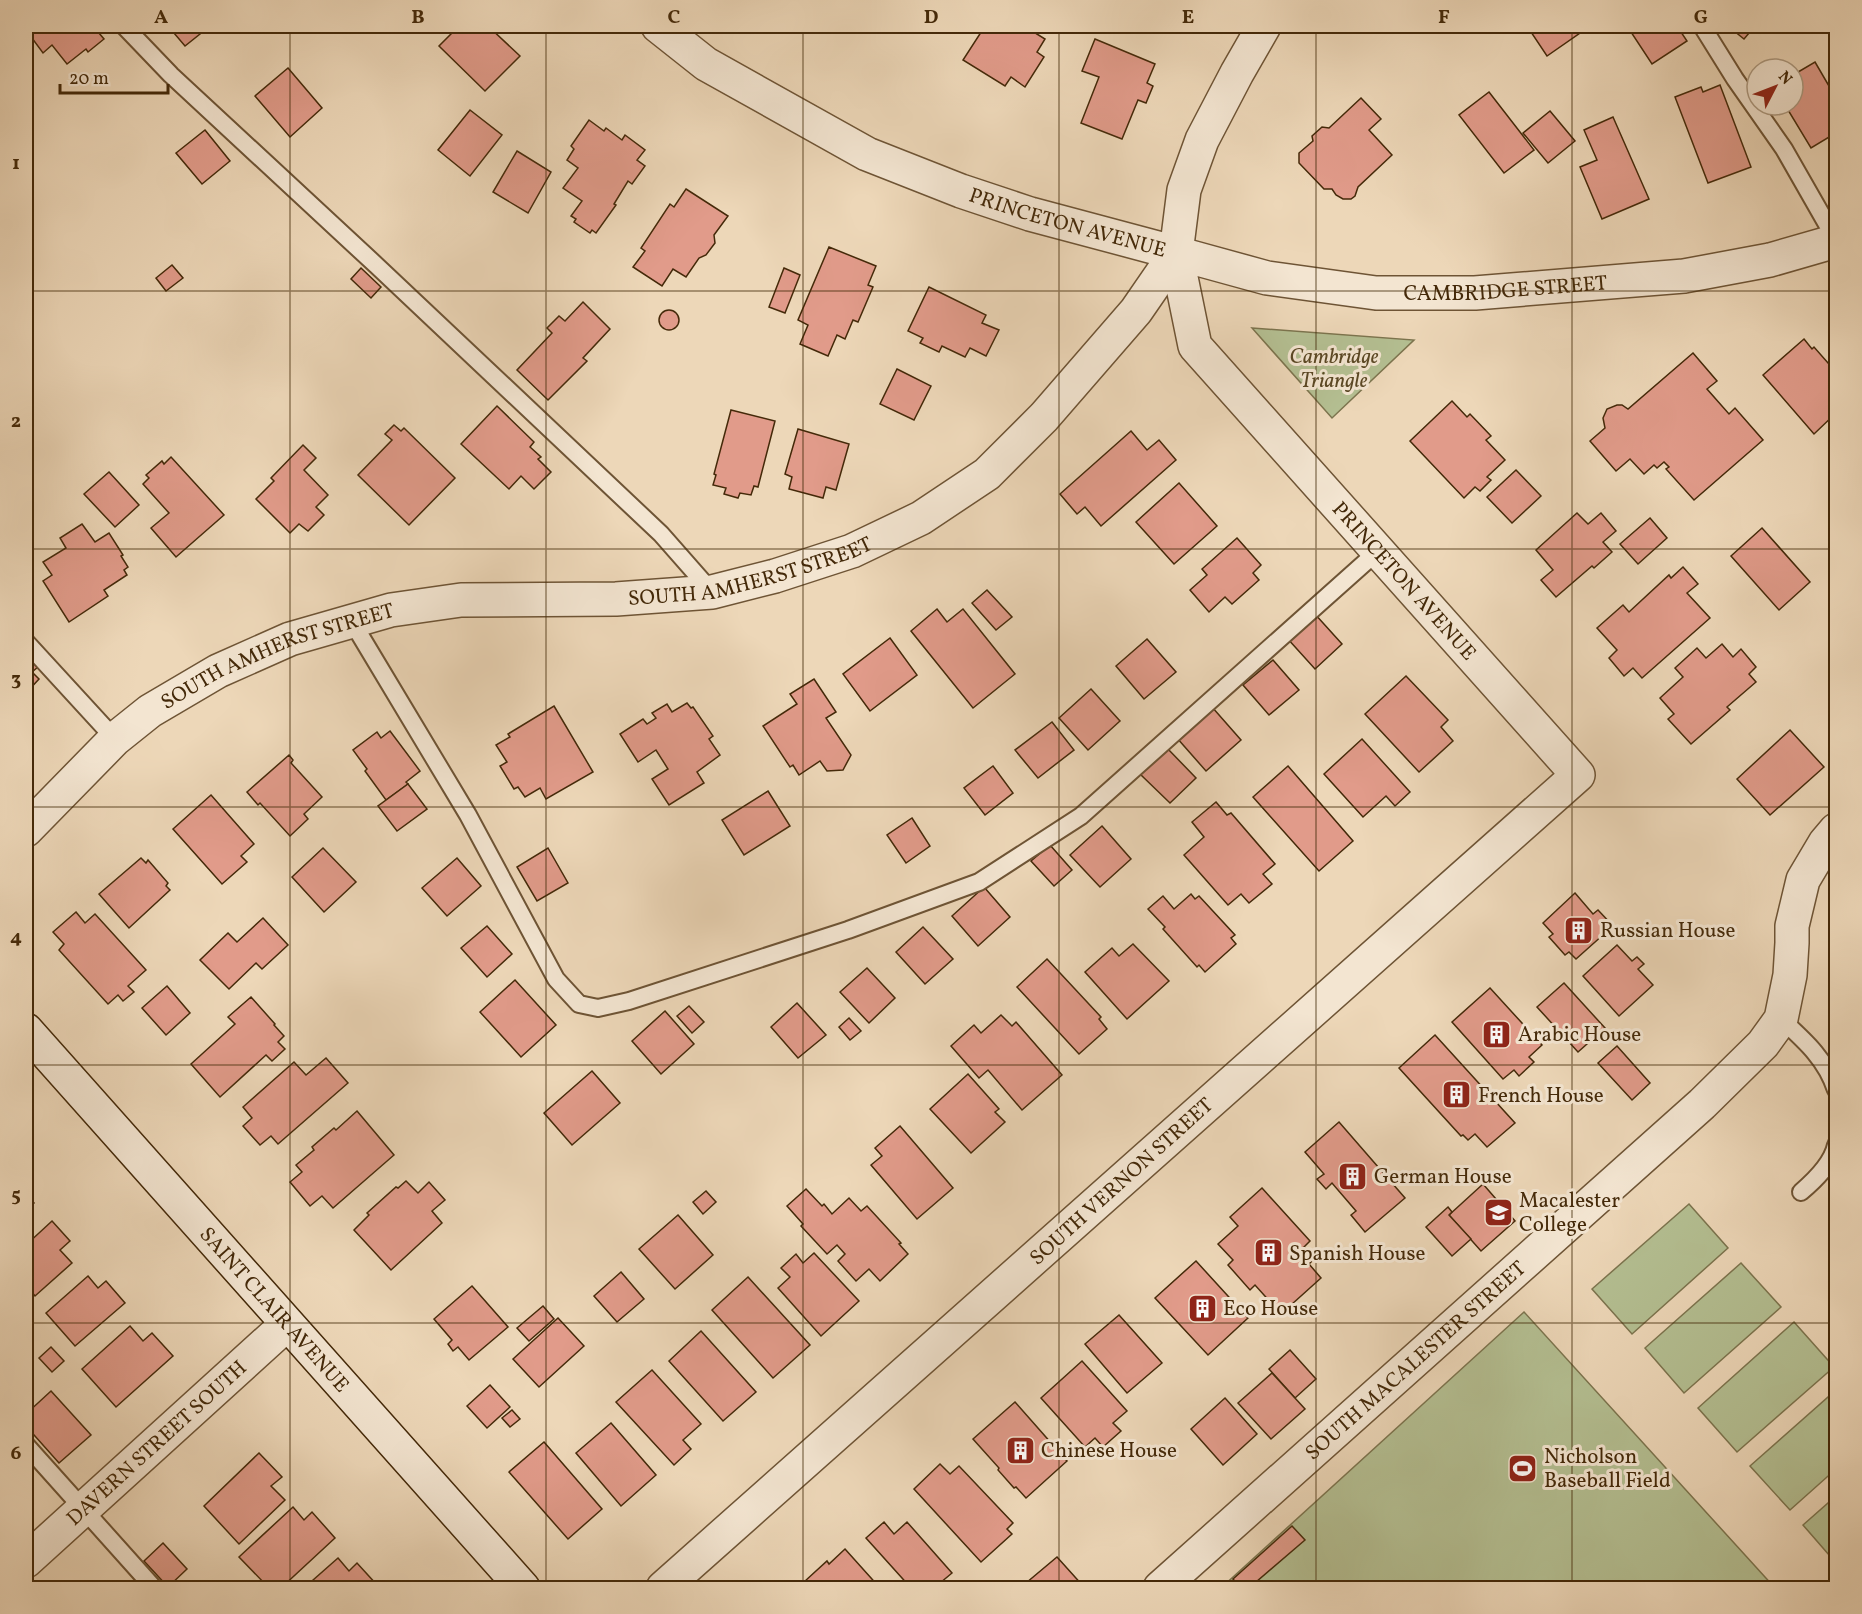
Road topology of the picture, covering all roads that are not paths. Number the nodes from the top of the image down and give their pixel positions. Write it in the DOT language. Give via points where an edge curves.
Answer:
graph roads {
  1 [pos="124,26"];
  2 [pos="658,26"];
  3 [pos="1264,26"];
  4 [pos="1702,26"];
  5 [pos="1836,241"];
  6 [pos="1176,254"];
  7 [pos="1378,551"];
  8 [pos="712,592"];
  9 [pos="351,620"];
  10 [pos="26,642"];
  11 [pos="115,739"];
  12 [pos="1578,775"];
  13 [pos="26,830"];
  14 [pos="1836,830"];
  15 [pos="1781,1019"];
  16 [pos="26,1030"];
  17 [pos="1836,1090"];
  18 [pos="1836,1145"];
  19 [pos="1802,1192"];
  20 [pos="287,1324"];
  21 [pos="26,1445"];
  22 [pos="83,1510"];
  23 [pos="26,1561"];
  24 [pos="154,1588"];
  25 [pos="523,1588"];
  26 [pos="663,1588"];
  27 [pos="1160,1588"];
  1 -- 8 [label="lane" via="171,75 661,534"];
  2 -- 6 [label="street, PRINCETON AVENUE" via="706,64 867,154 1030,214"];
  3 -- 6 [label="street, SOUTH AMHERST STREET" via="1202,140 1184,189"];
  4 -- 5 [label="lane" via="1784,149"];
  5 -- 6 [label="street, CAMBRIDGE STREET" via="1770,260 1684,276 1475,293 1376,293 1267,278"];
  6 -- 7 [label="street, PRINCETON AVENUE" via="1195,346"];
  6 -- 8 [label="street, SOUTH AMHERST STREET" via="1136,311 1044,417 987,474 921,518 852,551"];
  7 -- 9 [label="lane" via="1081,816 979,882 848,930 598,1008 579,1004 556,980 468,815"];
  7 -- 12 [label="street, PRINCETON AVENUE"];
  8 -- 9 [label="street, SOUTH AMHERST STREET" via="616,599 461,600"];
  9 -- 11 [label="street, SOUTH AMHERST STREET" via="290,639 218,671 150,711"];
  10 -- 11 [label="lane"];
  11 -- 13 [label="street, SOUTH AMHERST STREET"];
  12 -- 26 [label="street, SOUTH VERNON STREET"];
  14 -- 15 [label="street, SOUTH MACALESTER STREET" via="1803,880 1792,926 1790,975"];
  15 -- 17 [label="lane" via="1824,1062"];
  15 -- 27 [label="street, SOUTH MACALESTER STREET" via="1763,1044 1702,1104"];
  16 -- 20 [label="street, SAINT CLAIR AVENUE"];
  18 -- 19 [label="lane" via="1822,1171"];
  20 -- 22 [label="street, DAVERN STREET SOUTH"];
  20 -- 25 [label="street, SAINT CLAIR AVENUE"];
  21 -- 22 [label="lane"];
  22 -- 23 [label="street, DAVERN STREET SOUTH"];
  22 -- 24 [label="lane"];
}
